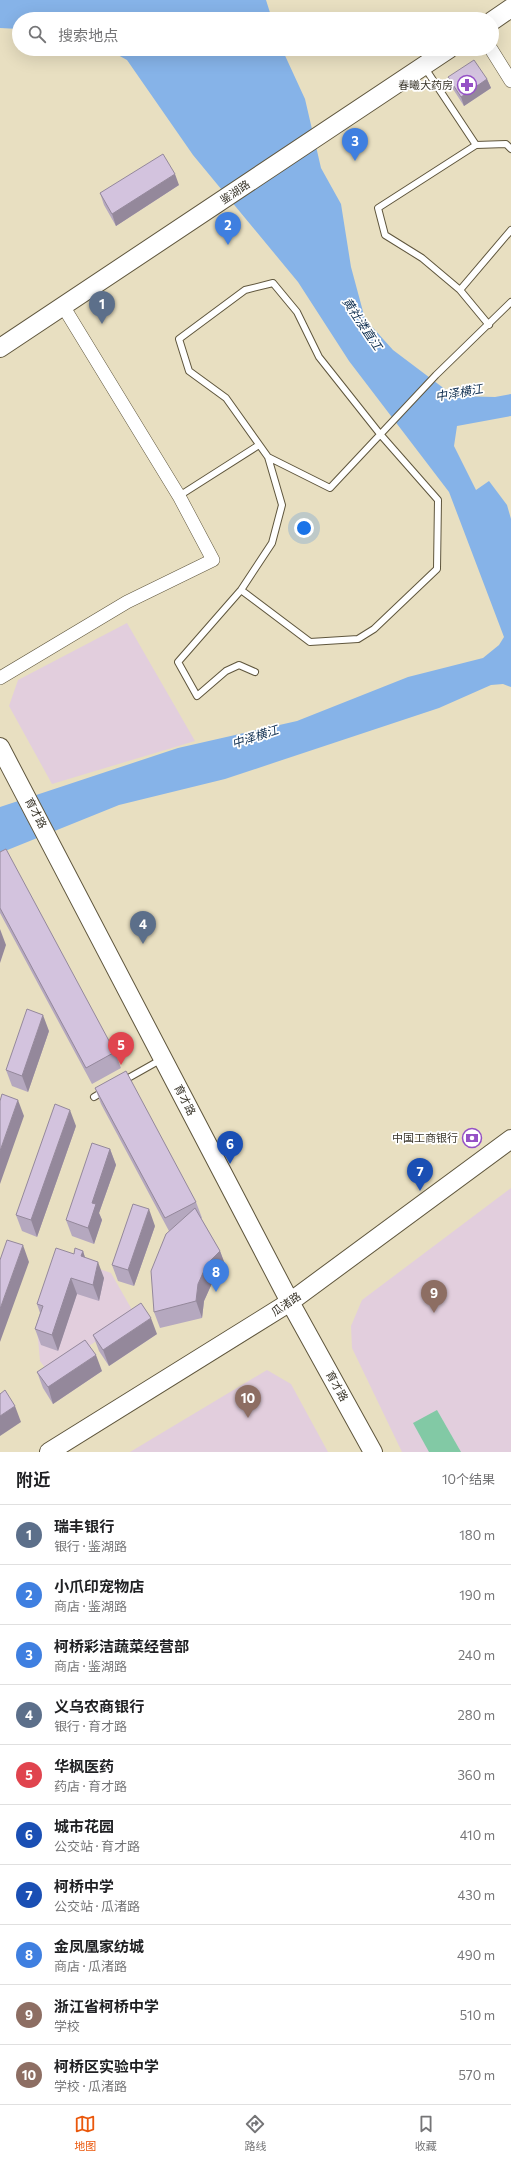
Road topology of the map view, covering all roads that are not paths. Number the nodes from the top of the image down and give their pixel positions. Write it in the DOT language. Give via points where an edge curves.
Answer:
graph roads {
  1 [pos="511,8"];
  2 [pos="499,16"];
  3 [pos="439,56"];
  4 [pos="495,56"];
  5 [pos="424,66"];
  6 [pos="511,81"];
  7 [pos="476,145"];
  8 [pos="511,149"];
  9 [pos="511,230"];
  10 [pos="460,290"];
  11 [pos="511,302"];
  12 [pos="63,306"];
  13 [pos="489,325"];
  14 [pos="0,348"];
  15 [pos="380,434"];
  16 [pos="259,444"];
  17 [pos="268,457"];
  18 [pos="179,496"];
  19 [pos="241,590"];
  20 [pos="255,672"];
  21 [pos="0,678"];
  22 [pos="0,747"];
  23 [pos="163,1058"];
  24 [pos="114,1086"];
  25 [pos="107,1089"];
  26 [pos="94,1097"];
  27 [pos="511,1139"];
  28 [pos="290,1302"];
  29 [pos="49,1452"];
  30 [pos="373,1452"];
  1 -- 2 [label="street"];
  3 -- 5 [label="street, 鉴湖路"];
  4 -- 6 [label="street"];
  5 -- 7 [label="lane"];
  5 -- 12 [label="street, 鉴湖路"];
  7 -- 8 [label="lane" via="506,144"];
  7 -- 10 [label="lane" via="378,208 385,235 422,258"];
  9 -- 10 [label="lane"];
  10 -- 13 [label="lane"];
  11 -- 13 [label="lane"];
  12 -- 14 [label="street, 鉴湖路"];
  12 -- 18 [label="street"];
  13 -- 15 [label="lane" via="436,375"];
  15 -- 16 [label="lane" via="320,357 297,312 272,283 245,290 179,339 189,371 226,398"];
  15 -- 17 [label="lane" via="330,488"];
  15 -- 19 [label="lane" via="438,500 437,569 374,629 358,639 310,642"];
  16 -- 17 [label="lane"];
  16 -- 18 [label="lane"];
  17 -- 19 [label="lane" via="282,505 272,543"];
  18 -- 21 [label="street" via="213,560 128,602"];
  19 -- 20 [label="lane" via="178,662 197,696 226,671 239,664"];
  22 -- 23 [label="street, 育才路"];
  23 -- 24 [label="lane"];
  23 -- 28 [label="street, 育才路"];
  25 -- 26 [label="lane"];
  27 -- 28 [label="street, 瓜渚路"];
  28 -- 29 [label="street, 瓜渚路"];
  28 -- 30 [label="street, 育才路"];
}
